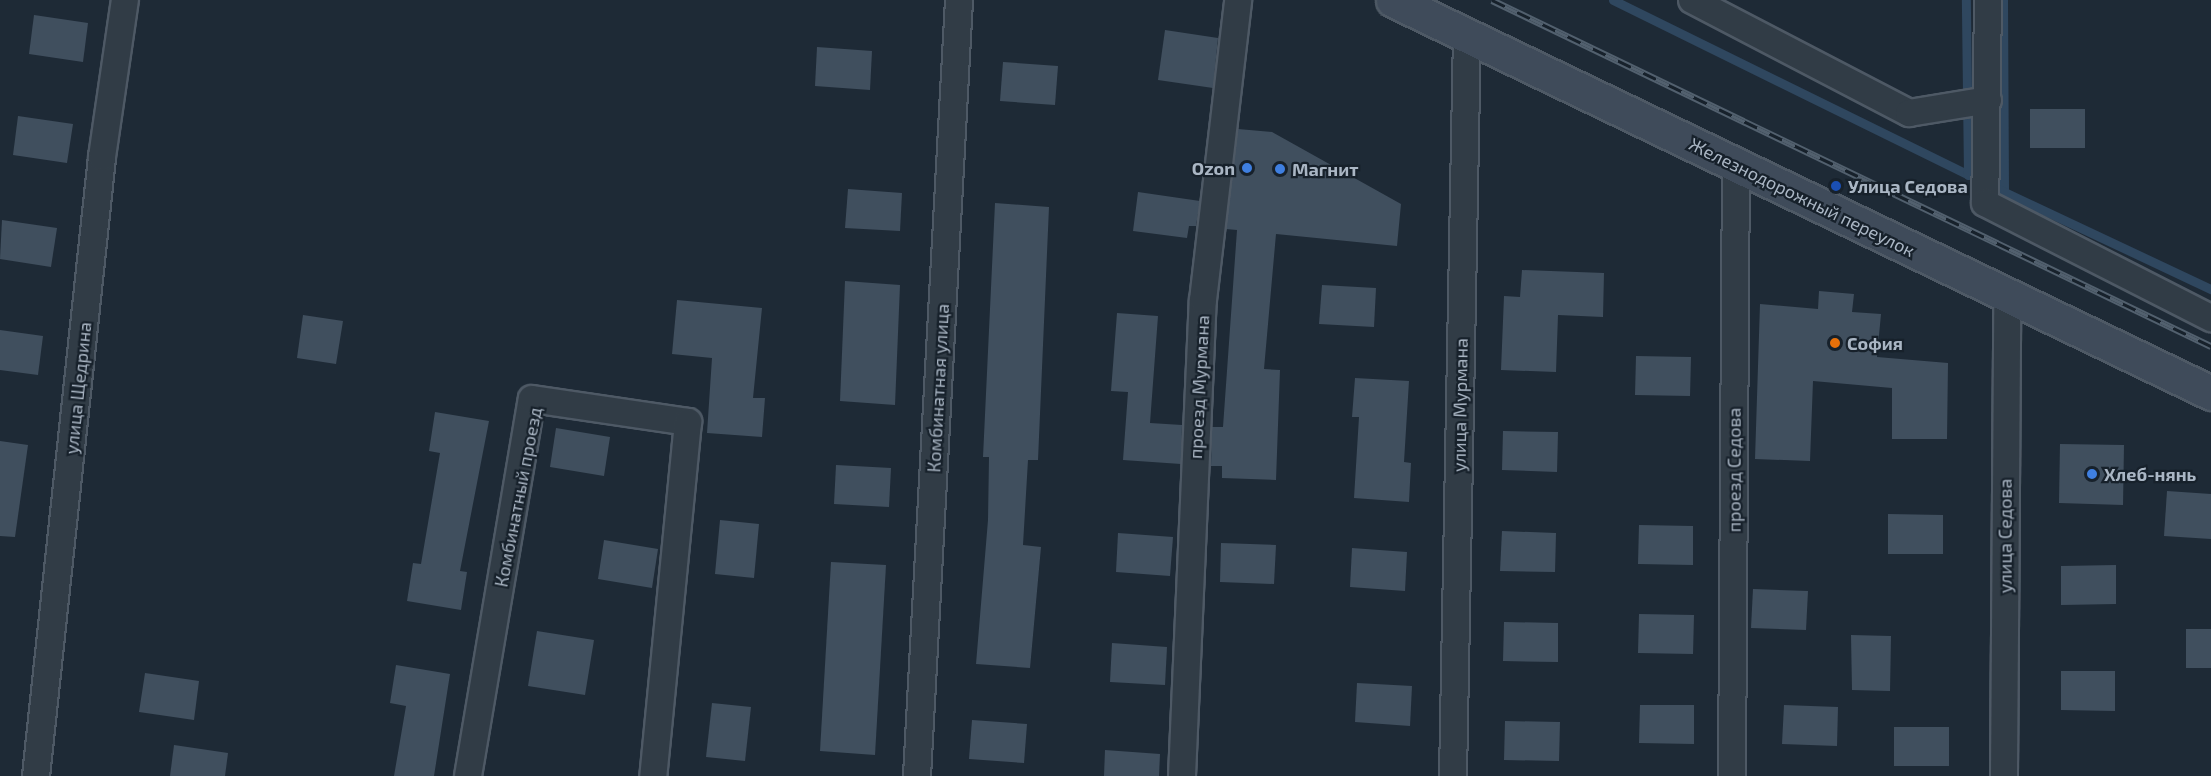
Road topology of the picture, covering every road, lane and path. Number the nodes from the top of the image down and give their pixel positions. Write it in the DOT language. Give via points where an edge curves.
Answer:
graph roads {
  1 [pos="124,0"];
  2 [pos="959,0"];
  3 [pos="1238,0"];
  4 [pos="1393,0"];
  5 [pos="1692,0"];
  6 [pos="1988,0"];
  7 [pos="1467,35"];
  8 [pos="1988,100"];
  9 [pos="1736,164"];
  10 [pos="2007,296"];
  11 [pos="2211,318"];
  12 [pos="2211,393"];
  13 [pos="36,776"];
  14 [pos="468,776"];
  15 [pos="653,776"];
  16 [pos="917,776"];
  17 [pos="1182,776"];
  18 [pos="1453,776"];
  19 [pos="1732,776"];
  20 [pos="2004,776"];
  1 -- 13 [label="street, улица Щедрина" via="102,157"];
  2 -- 16 [label="street, Комбинатная улица"];
  3 -- 17 [label="street, проезд Мурмана" via="1203,300"];
  4 -- 7 [label="street, Железнодорожный переулок"];
  5 -- 8 [label="street" via="1909,113"];
  6 -- 8 [label="street"];
  7 -- 9 [label="street, Железнодорожный переулок"];
  7 -- 18 [label="street, улица Мурмана"];
  8 -- 11 [label="street" via="1989,153 1984,203"];
  9 -- 10 [label="street, Железнодорожный переулок"];
  9 -- 19 [label="street, проезд Седова"];
  10 -- 12 [label="street, Железнодорожный переулок"];
  10 -- 20 [label="street, улица Седова"];
  14 -- 15 [label="street, Комбинатный проезд" via="532,399 688,422"];
}
